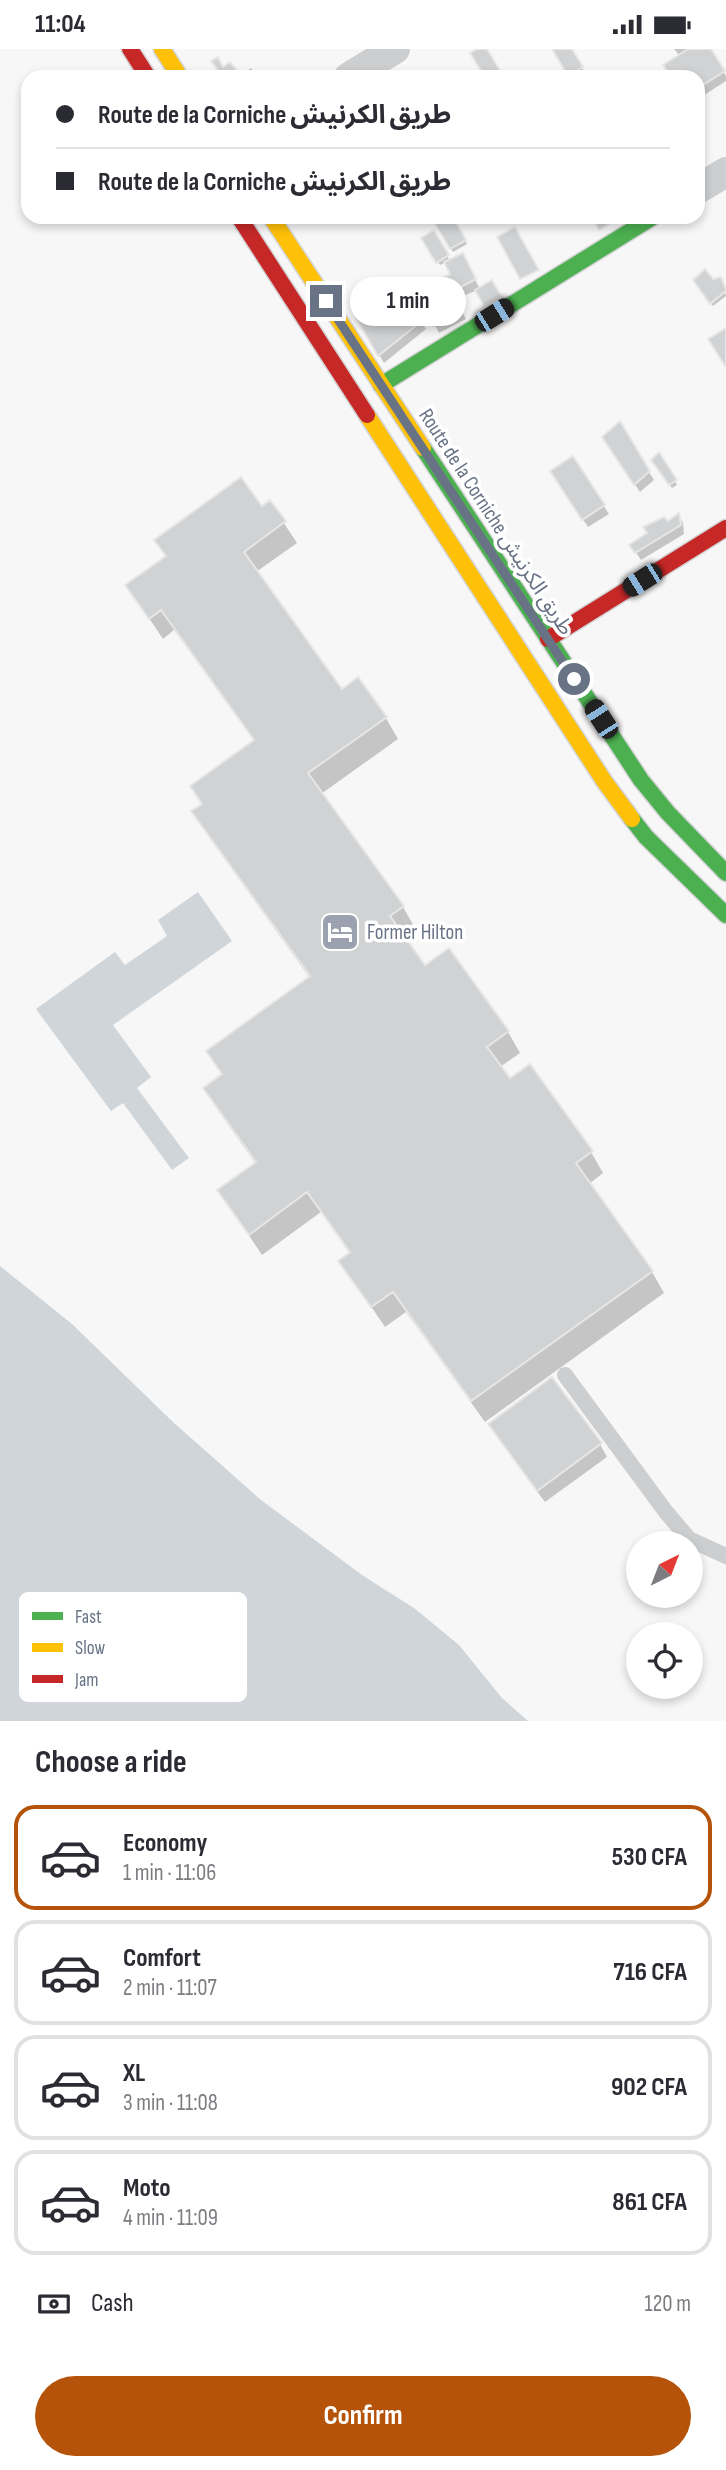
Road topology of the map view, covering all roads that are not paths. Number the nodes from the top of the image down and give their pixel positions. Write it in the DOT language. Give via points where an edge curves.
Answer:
graph roads {
  1 [pos="130,49"];
  2 [pos="162,49"];
  3 [pos="395,49"];
  4 [pos="144,70"];
  5 [pos="176,70"];
  6 [pos="360,70"];
  7 [pos="726,172"];
  8 [pos="705,185"];
  9 [pos="244,224"];
  10 [pos="276,224"];
  11 [pos="642,224"];
  12 [pos="381,385"];
  13 [pos="726,528"];
  14 [pos="548,639"];
  15 [pos="726,873"];
  16 [pos="726,915"];
  17 [pos="565,1375"];
  18 [pos="726,1556"];
  1 -- 4 [label="street"];
  2 -- 5 [label="street"];
  3 -- 6 [label="street"];
  7 -- 8 [label="street"];
  9 -- 16 [label="street" via="604,781 646,837"];
  10 -- 12 [label="street, Route de la Corniche طريق الكرنيش"];
  11 -- 12 [label="street"];
  12 -- 14 [label="street, Route de la Corniche طريق الكرنيش"];
  13 -- 14 [label="street"];
  14 -- 15 [label="street, Route de la Corniche طريق الكرنيش" via="641,780"];
  17 -- 18 [label="lane" via="689,1539"];
}
